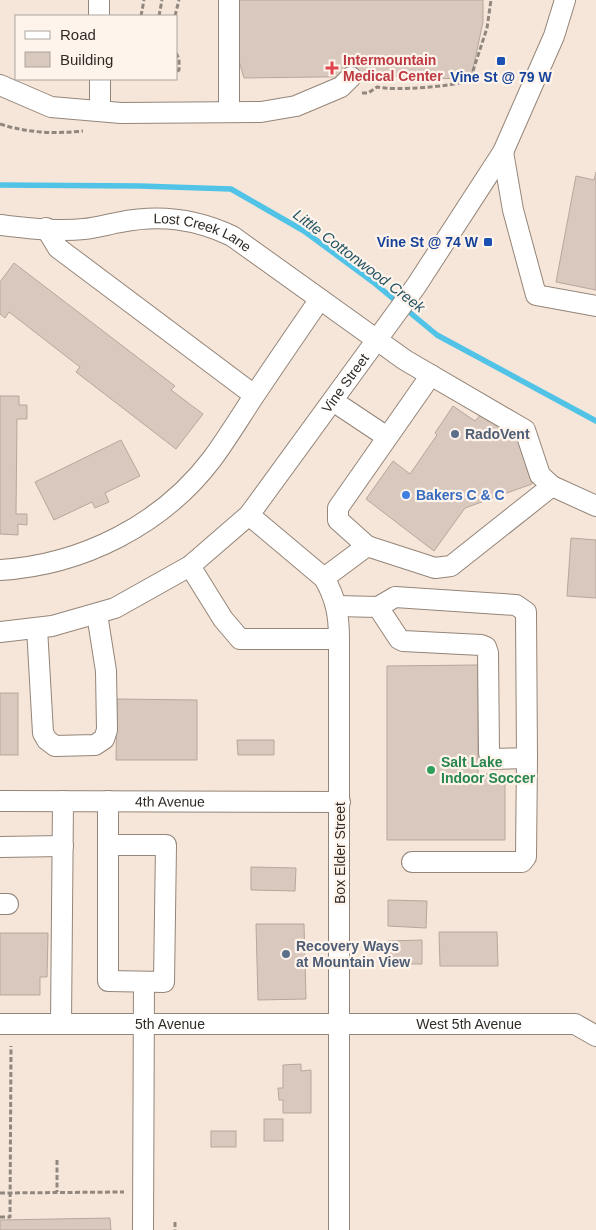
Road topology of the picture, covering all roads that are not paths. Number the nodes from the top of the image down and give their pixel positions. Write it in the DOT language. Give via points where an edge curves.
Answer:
graph roads {
  1 [pos="99,0"];
  2 [pos="229,0"];
  3 [pos="565,0"];
  4 [pos="99,15"];
  5 [pos="351,77"];
  6 [pos="100,80"];
  7 [pos="0,85"];
  8 [pos="100,111"];
  9 [pos="229,112"];
  10 [pos="503,152"];
  11 [pos="0,225"];
  12 [pos="46,228"];
  13 [pos="320,298"];
  14 [pos="596,306"];
  15 [pos="383,332"];
  16 [pos="431,375"];
  17 [pos="254,396"];
  18 [pos="333,401"];
  19 [pos="387,437"];
  20 [pos="552,486"];
  21 [pos="596,506"];
  22 [pos="249,515"];
  23 [pos="367,546"];
  24 [pos="190,566"];
  25 [pos="0,570"];
  26 [pos="324,578"];
  27 [pos="337,606"];
  28 [pos="378,607"];
  29 [pos="97,614"];
  30 [pos="38,628"];
  31 [pos="0,632"];
  32 [pos="339,639"];
  33 [pos="527,758"];
  34 [pos="0,800"];
  35 [pos="63,801"];
  36 [pos="108,801"];
  37 [pos="340,802"];
  38 [pos="108,845"];
  39 [pos="63,846"];
  40 [pos="0,847"];
  41 [pos="412,862"];
  42 [pos="144,982"];
  43 [pos="0,1024"];
  44 [pos="61,1024"];
  45 [pos="144,1024"];
  46 [pos="339,1025"];
  47 [pos="596,1036"];
  48 [pos="143,1230"];
  49 [pos="339,1230"];
  1 -- 4 [label="street"];
  2 -- 9 [label="street"];
  3 -- 10 [label="street, Vine Street" via="554,36"];
  5 -- 9 [label="street" via="341,87 296,106 261,112"];
  6 -- 8 [label="street"];
  7 -- 8 [label="street" via="51,107"];
  8 -- 9 [label="street"];
  10 -- 14 [label="street" via="513,210 536,295"];
  10 -- 15 [label="street, Vine Street"];
  11 -- 12 [label="street, Lost Creek Lane"];
  12 -- 13 [label="street, Lost Creek Lane" via="85,229 147,218 188,220 232,236"];
  12 -- 17 [label="street" via="58,248"];
  13 -- 15 [label="street, Lost Creek Lane"];
  13 -- 17 [label="street"];
  15 -- 16 [label="street, Lost Creek Lane" via="405,360"];
  15 -- 18 [label="street, Vine Street"];
  16 -- 19 [label="street"];
  16 -- 20 [label="street, Lost Creek Lane" via="525,430 540,475"];
  17 -- 25 [label="street" via="211,459 170,502 143,522 81,555 44,565"];
  18 -- 19 [label="street"];
  18 -- 22 [label="street, Vine Street"];
  19 -- 23 [label="street" via="338,508 338,520"];
  20 -- 21 [label="street"];
  20 -- 23 [label="street" via="451,566 435,568"];
  22 -- 24 [label="street, Vine Street"];
  22 -- 26 [label="street, Box Elder Street"];
  23 -- 26 [label="street"];
  24 -- 29 [label="street, Vine Street" via="150,590"];
  24 -- 32 [label="street" via="223,619 240,639"];
  26 -- 27 [label="street, Box Elder Street"];
  27 -- 28 [label="street"];
  27 -- 32 [label="street, Box Elder Street"];
  28 -- 33 [label="street" via="399,639 404,641 486,647 489,753 493,759"];
  28 -- 33 [label="street" via="395,598 516,605 526,612"];
  29 -- 30 [label="street, Vine Street"];
  29 -- 30 [label="street" via="106,671 107,730 104,739 94,744 55,746 43,733"];
  30 -- 31 [label="street, Vine Street"];
  32 -- 37 [label="street, Box Elder Street"];
  33 -- 41 [label="street" via="526,856 522,862"];
  34 -- 35 [label="street, 4th Avenue"];
  35 -- 36 [label="street, 4th Avenue"];
  35 -- 39 [label="street"];
  36 -- 37 [label="street, 4th Avenue"];
  36 -- 38 [label="street"];
  37 -- 46 [label="street, Box Elder Street"];
  38 -- 42 [label="street" via="108,981"];
  38 -- 42 [label="street" via="166,845 164,982"];
  39 -- 40 [label="street"];
  39 -- 44 [label="street"];
  42 -- 45 [label="street"];
  43 -- 44 [label="street, 5th Avenue"];
  44 -- 45 [label="street, 5th Avenue"];
  45 -- 46 [label="street, 5th Avenue"];
  45 -- 48 [label="street"];
  46 -- 47 [label="street, West 5th Avenue" via="574,1024"];
  46 -- 49 [label="street, Box Elder Street"];
}
